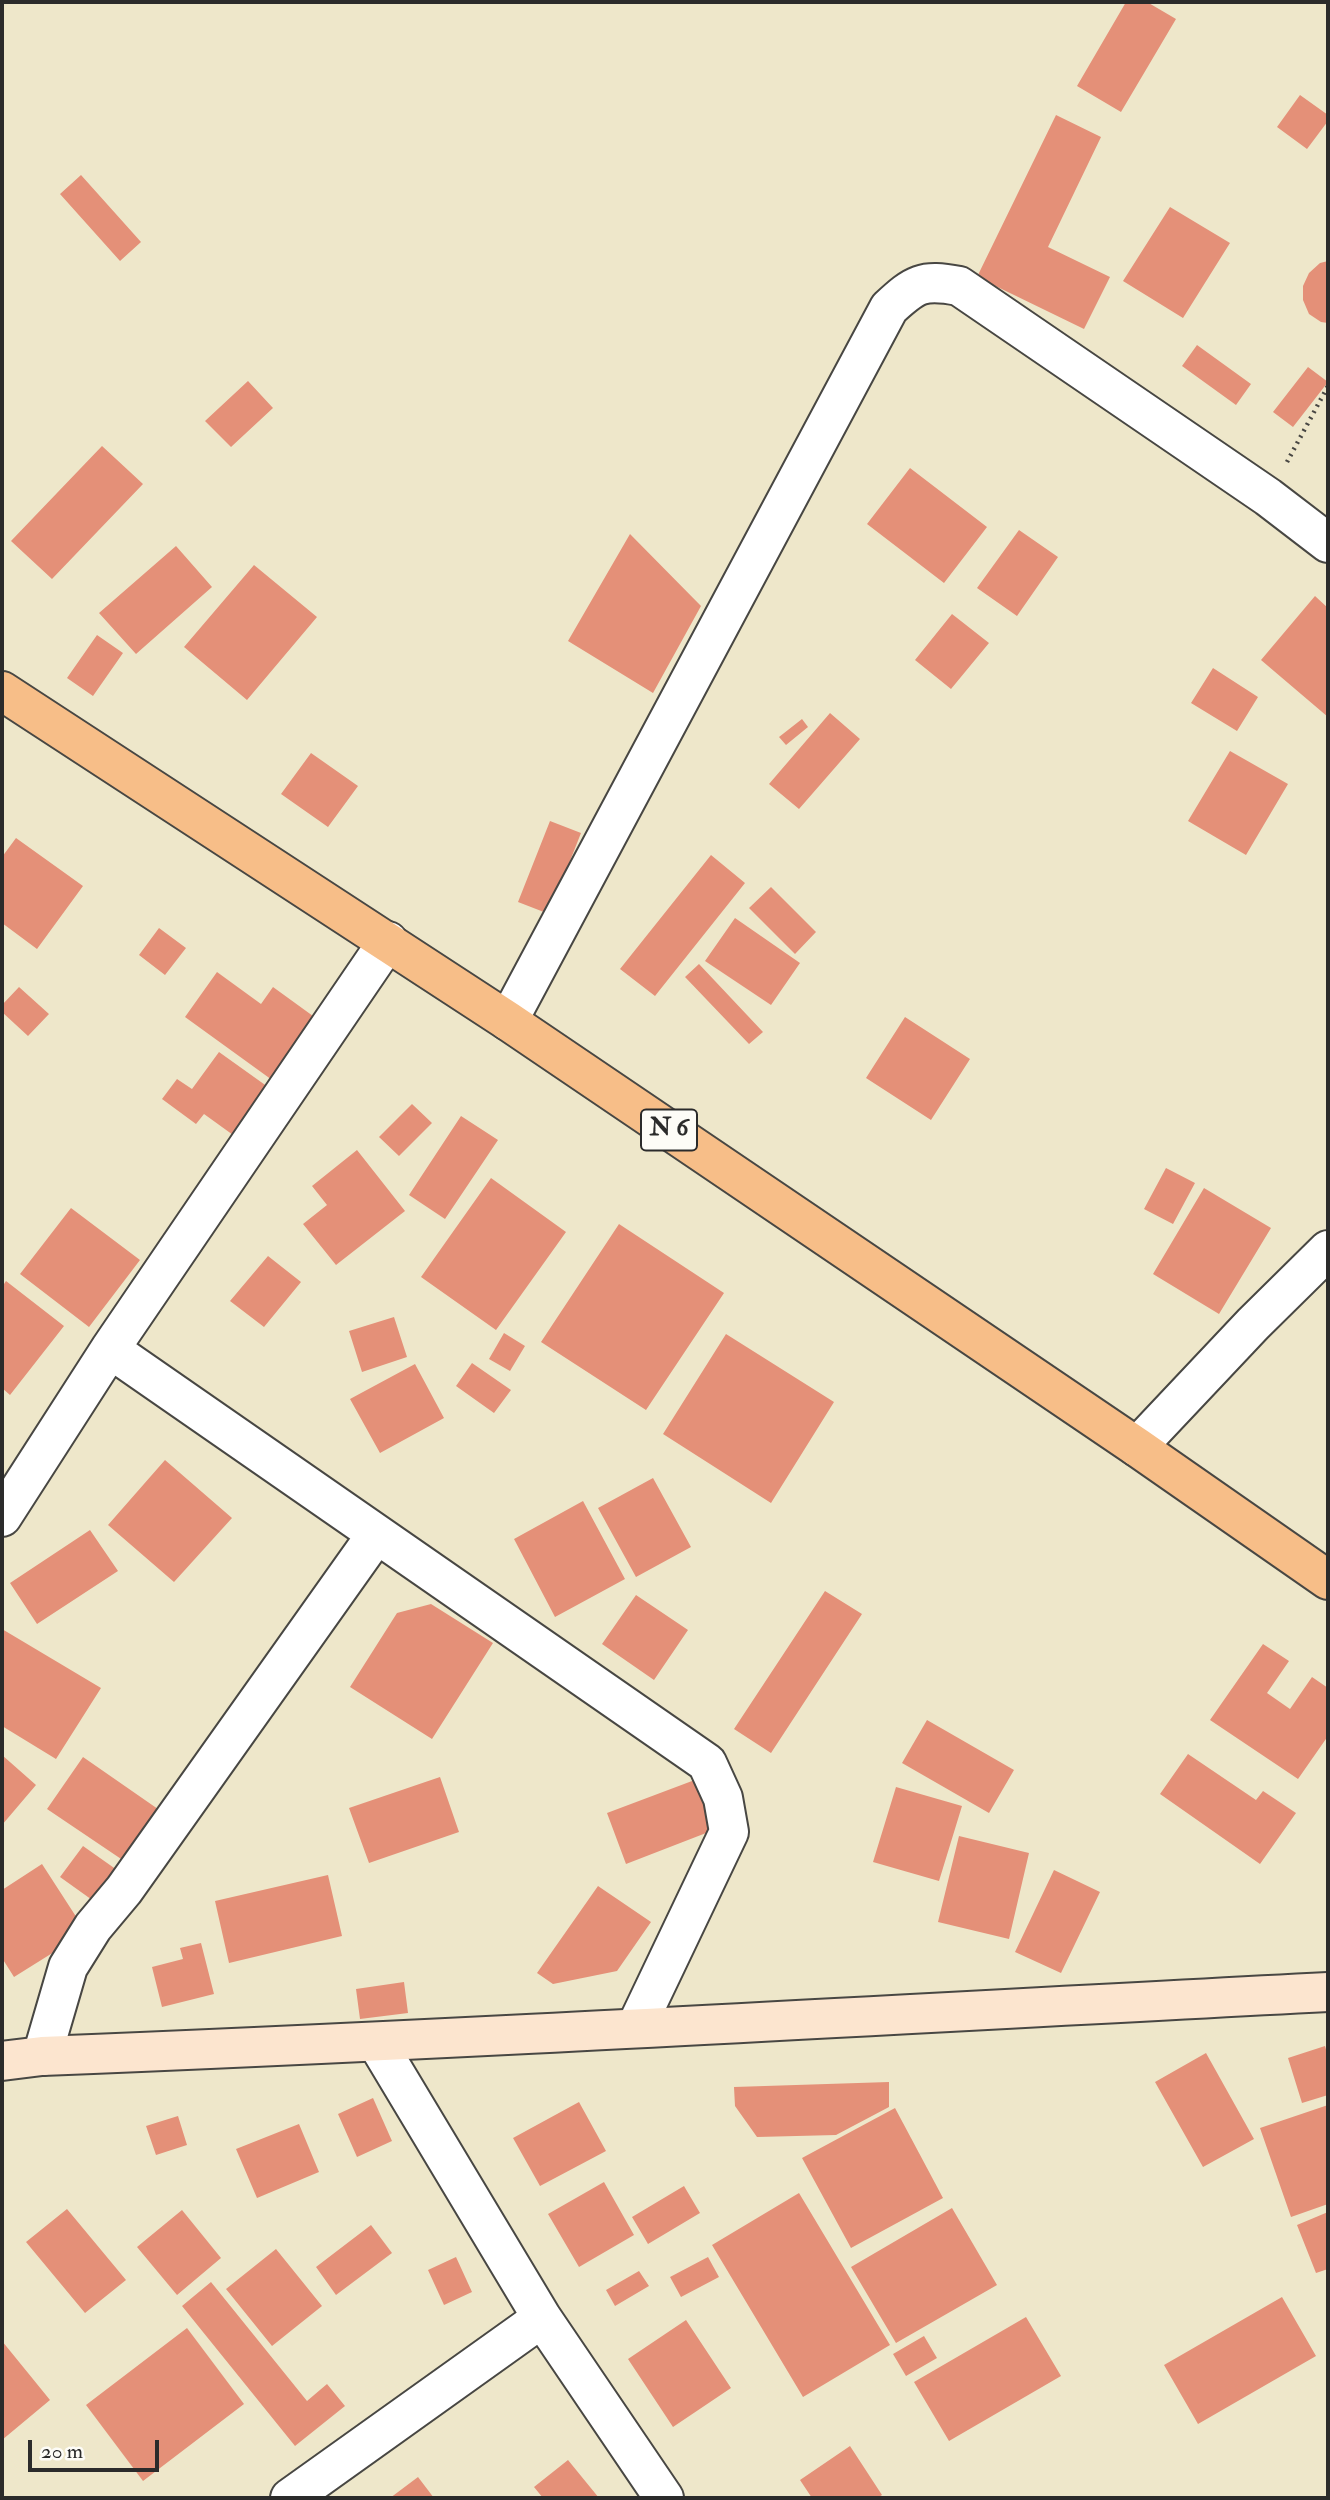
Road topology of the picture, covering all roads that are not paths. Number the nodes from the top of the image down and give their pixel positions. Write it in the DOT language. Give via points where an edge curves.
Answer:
graph roads {
  1 [pos="1328,543"];
  2 [pos="2,692"];
  3 [pos="388,941"];
  4 [pos="508,1021"];
  5 [pos="1328,1250"];
  6 [pos="110,1349"];
  7 [pos="1137,1447"];
  8 [pos="7,1498"];
  9 [pos="376,1535"];
  10 [pos="1328,1580"];
  11 [pos="1328,1992"];
  12 [pos="636,2027"];
  13 [pos="377,2043"];
  14 [pos="43,2056"];
  15 [pos="2,2061"];
  16 [pos="542,2318"];
  17 [pos="290,2498"];
  18 [pos="664,2498"];
  1 -- 4 [label="street" via="1268,497 958,286 935,282 911,288 889,308"];
  2 -- 3 [label="main road, N 6"];
  3 -- 4 [label="main road, N 6"];
  3 -- 6 [label="street"];
  4 -- 7 [label="main road, N 6"];
  5 -- 7 [label="street"];
  6 -- 8 [label="street"];
  6 -- 9 [label="street"];
  7 -- 10 [label="main road, N 6"];
  9 -- 12 [label="street" via="707,1763 723,1798 729,1832"];
  9 -- 14 [label="street" via="93,1927 68,1967"];
  11 -- 12 [label="street"];
  12 -- 13 [label="street"];
  13 -- 14 [label="street"];
  13 -- 16 [label="street"];
  14 -- 15 [label="street"];
  16 -- 17 [label="street"];
  16 -- 18 [label="street"];
}
